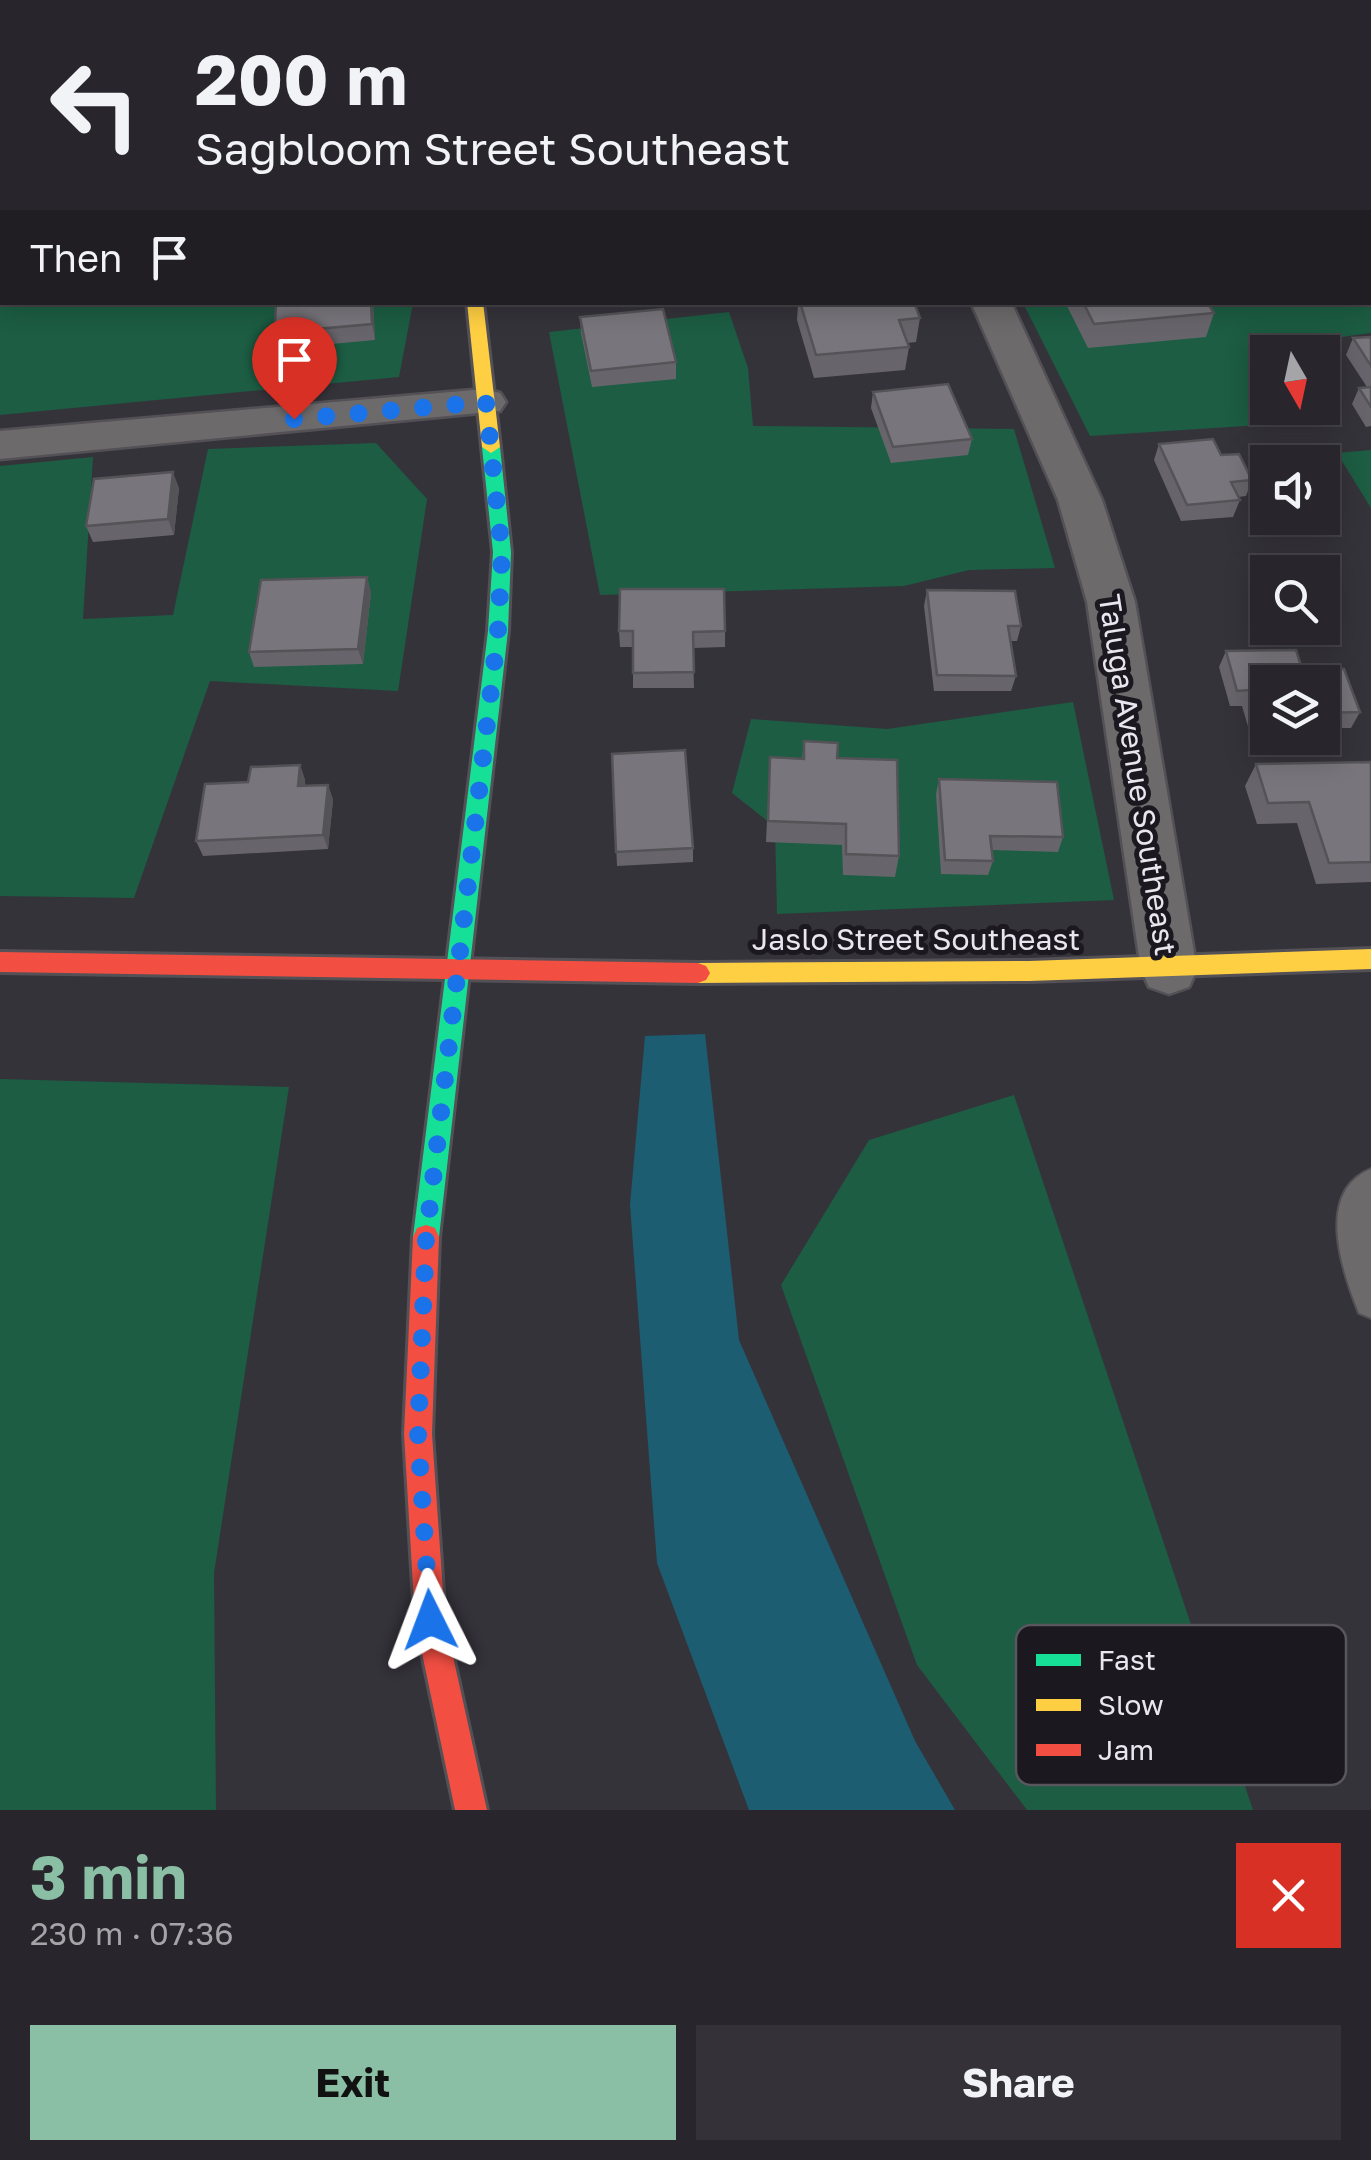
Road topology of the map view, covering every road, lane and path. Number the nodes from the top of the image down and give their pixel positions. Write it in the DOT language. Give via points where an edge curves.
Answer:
graph roads {
  1 [pos="475,305"];
  2 [pos="992,305"];
  3 [pos="486,402"];
  4 [pos="0,445"];
  5 [pos="1371,959"];
  6 [pos="0,962"];
  7 [pos="460,970"];
  8 [pos="1169,970"];
  9 [pos="1371,1184"];
  10 [pos="1371,1302"];
  11 [pos="470,1810"];
  1 -- 3 [label="street"];
  2 -- 8 [label="street, Taluga Avenue Southeast" via="1080,500 1112,602"];
  3 -- 4 [label="street"];
  3 -- 7 [label="street" via="502,552"];
  5 -- 8 [label="street, Jaslo Street Southeast"];
  6 -- 7 [label="street, Jaslo Street Southeast"];
  7 -- 8 [label="street, Jaslo Street Southeast"];
  7 -- 11 [label="street" via="426,1239 418,1434 430,1620"];
  9 -- 10 [label="lane" via="1360,1194 1351,1239"];
}
